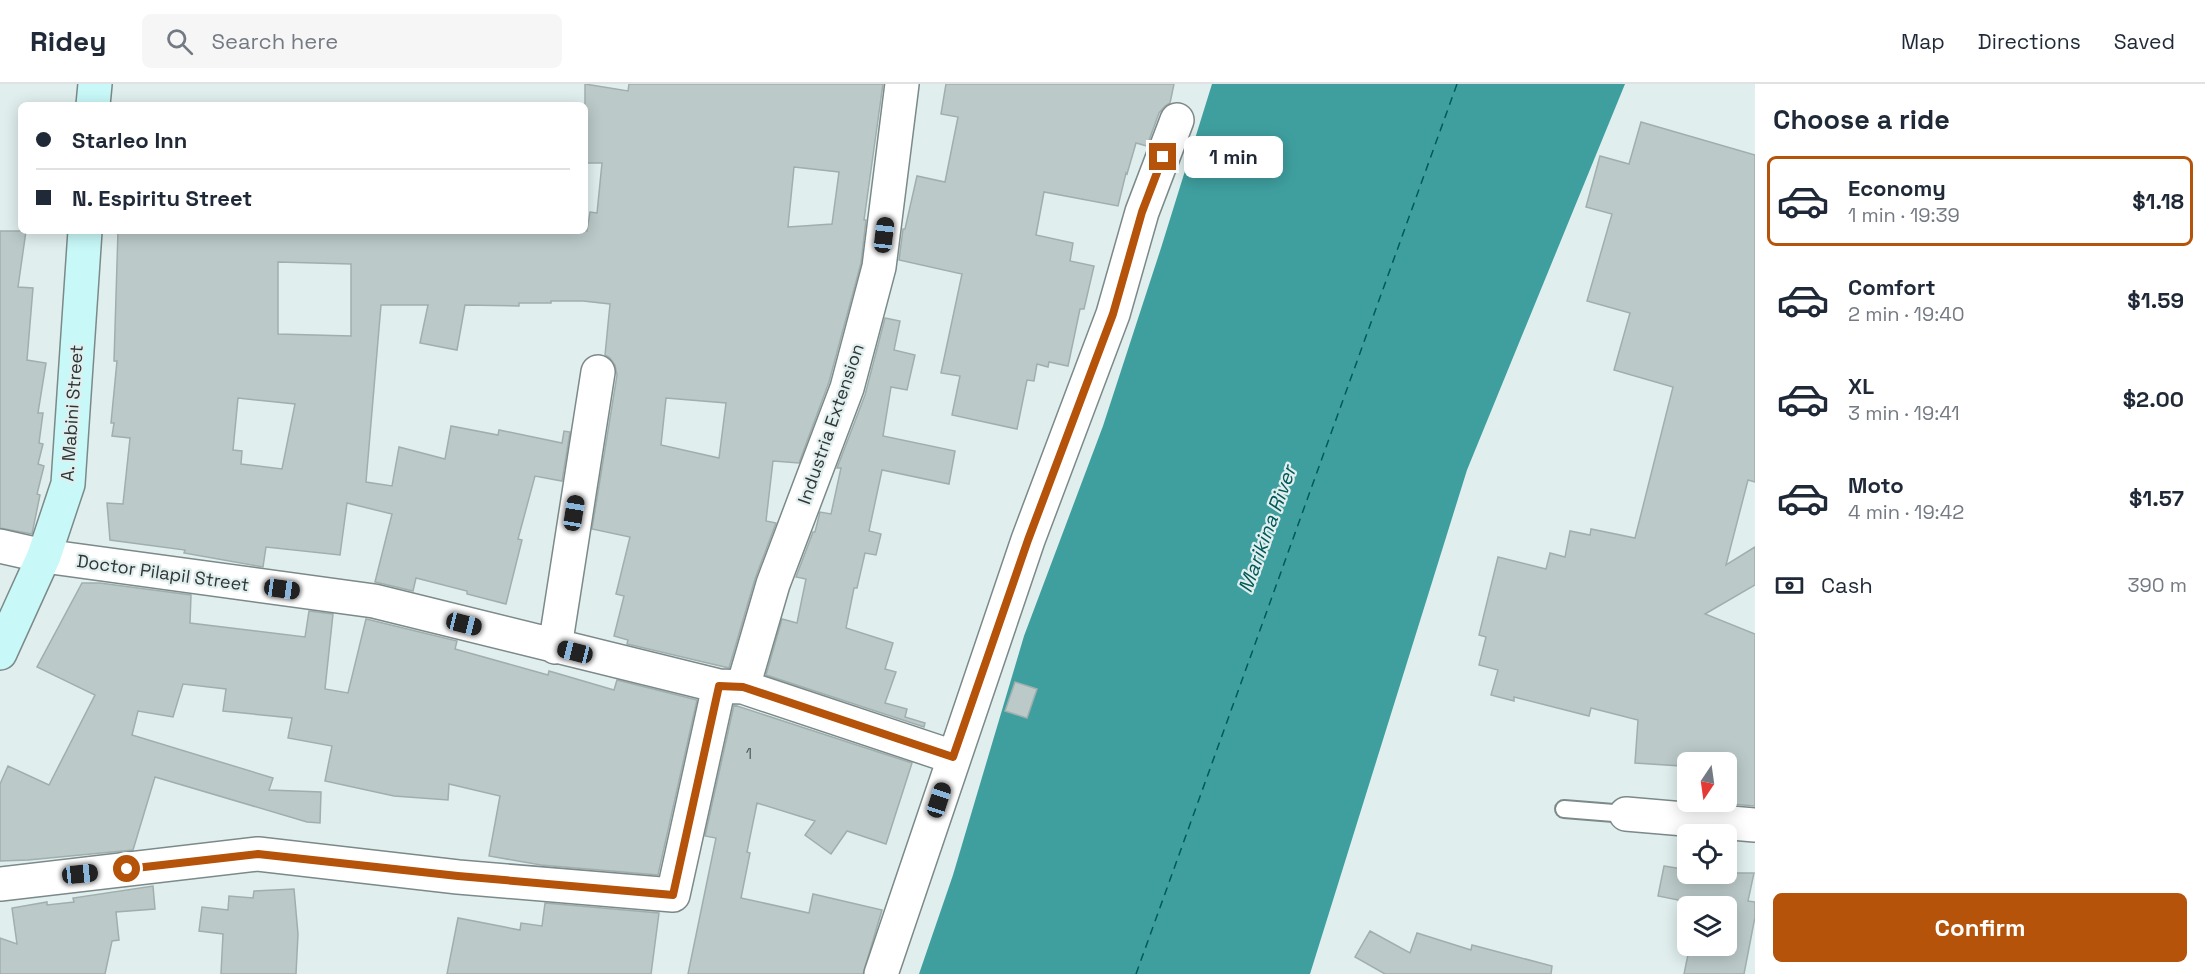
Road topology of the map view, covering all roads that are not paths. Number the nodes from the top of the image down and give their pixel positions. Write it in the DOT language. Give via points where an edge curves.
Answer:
graph roads {
  1 [pos="95,84"];
  2 [pos="902,84"];
  3 [pos="93,102"];
  4 [pos="1177,120"];
  5 [pos="85,234"];
  6 [pos="598,372"];
  7 [pos="0,546"];
  8 [pos="44,556"];
  9 [pos="555,647"];
  10 [pos="0,653"];
  11 [pos="731,687"];
  12 [pos="953,757"];
  13 [pos="1564,809"];
  14 [pos="1626,814"];
  15 [pos="1755,825"];
  16 [pos="0,884"];
  17 [pos="881,974"];
  1 -- 3 [label="main road"];
  2 -- 11 [label="street, Industria Extension" via="879,267 856,359"];
  4 -- 12 [label="street" via="1142,212 1113,314 1028,540"];
  5 -- 8 [label="main road, A. Mabini Street" via="68,484"];
  6 -- 9 [label="street"];
  7 -- 8 [label="street, Doctor Pilapil Street"];
  8 -- 9 [label="street, Doctor Pilapil Street" via="374,601"];
  8 -- 10 [label="main road, A. Mabini Street"];
  9 -- 11 [label="street, Doctor Pilapil Street"];
  11 -- 12 [label="street, Doctor Pilapil Street"];
  11 -- 16 [label="street, Industria Extension" via="673,895 258,854"];
  12 -- 17 [label="street"];
  13 -- 14 [label="lane"];
  14 -- 15 [label="street"];
}
